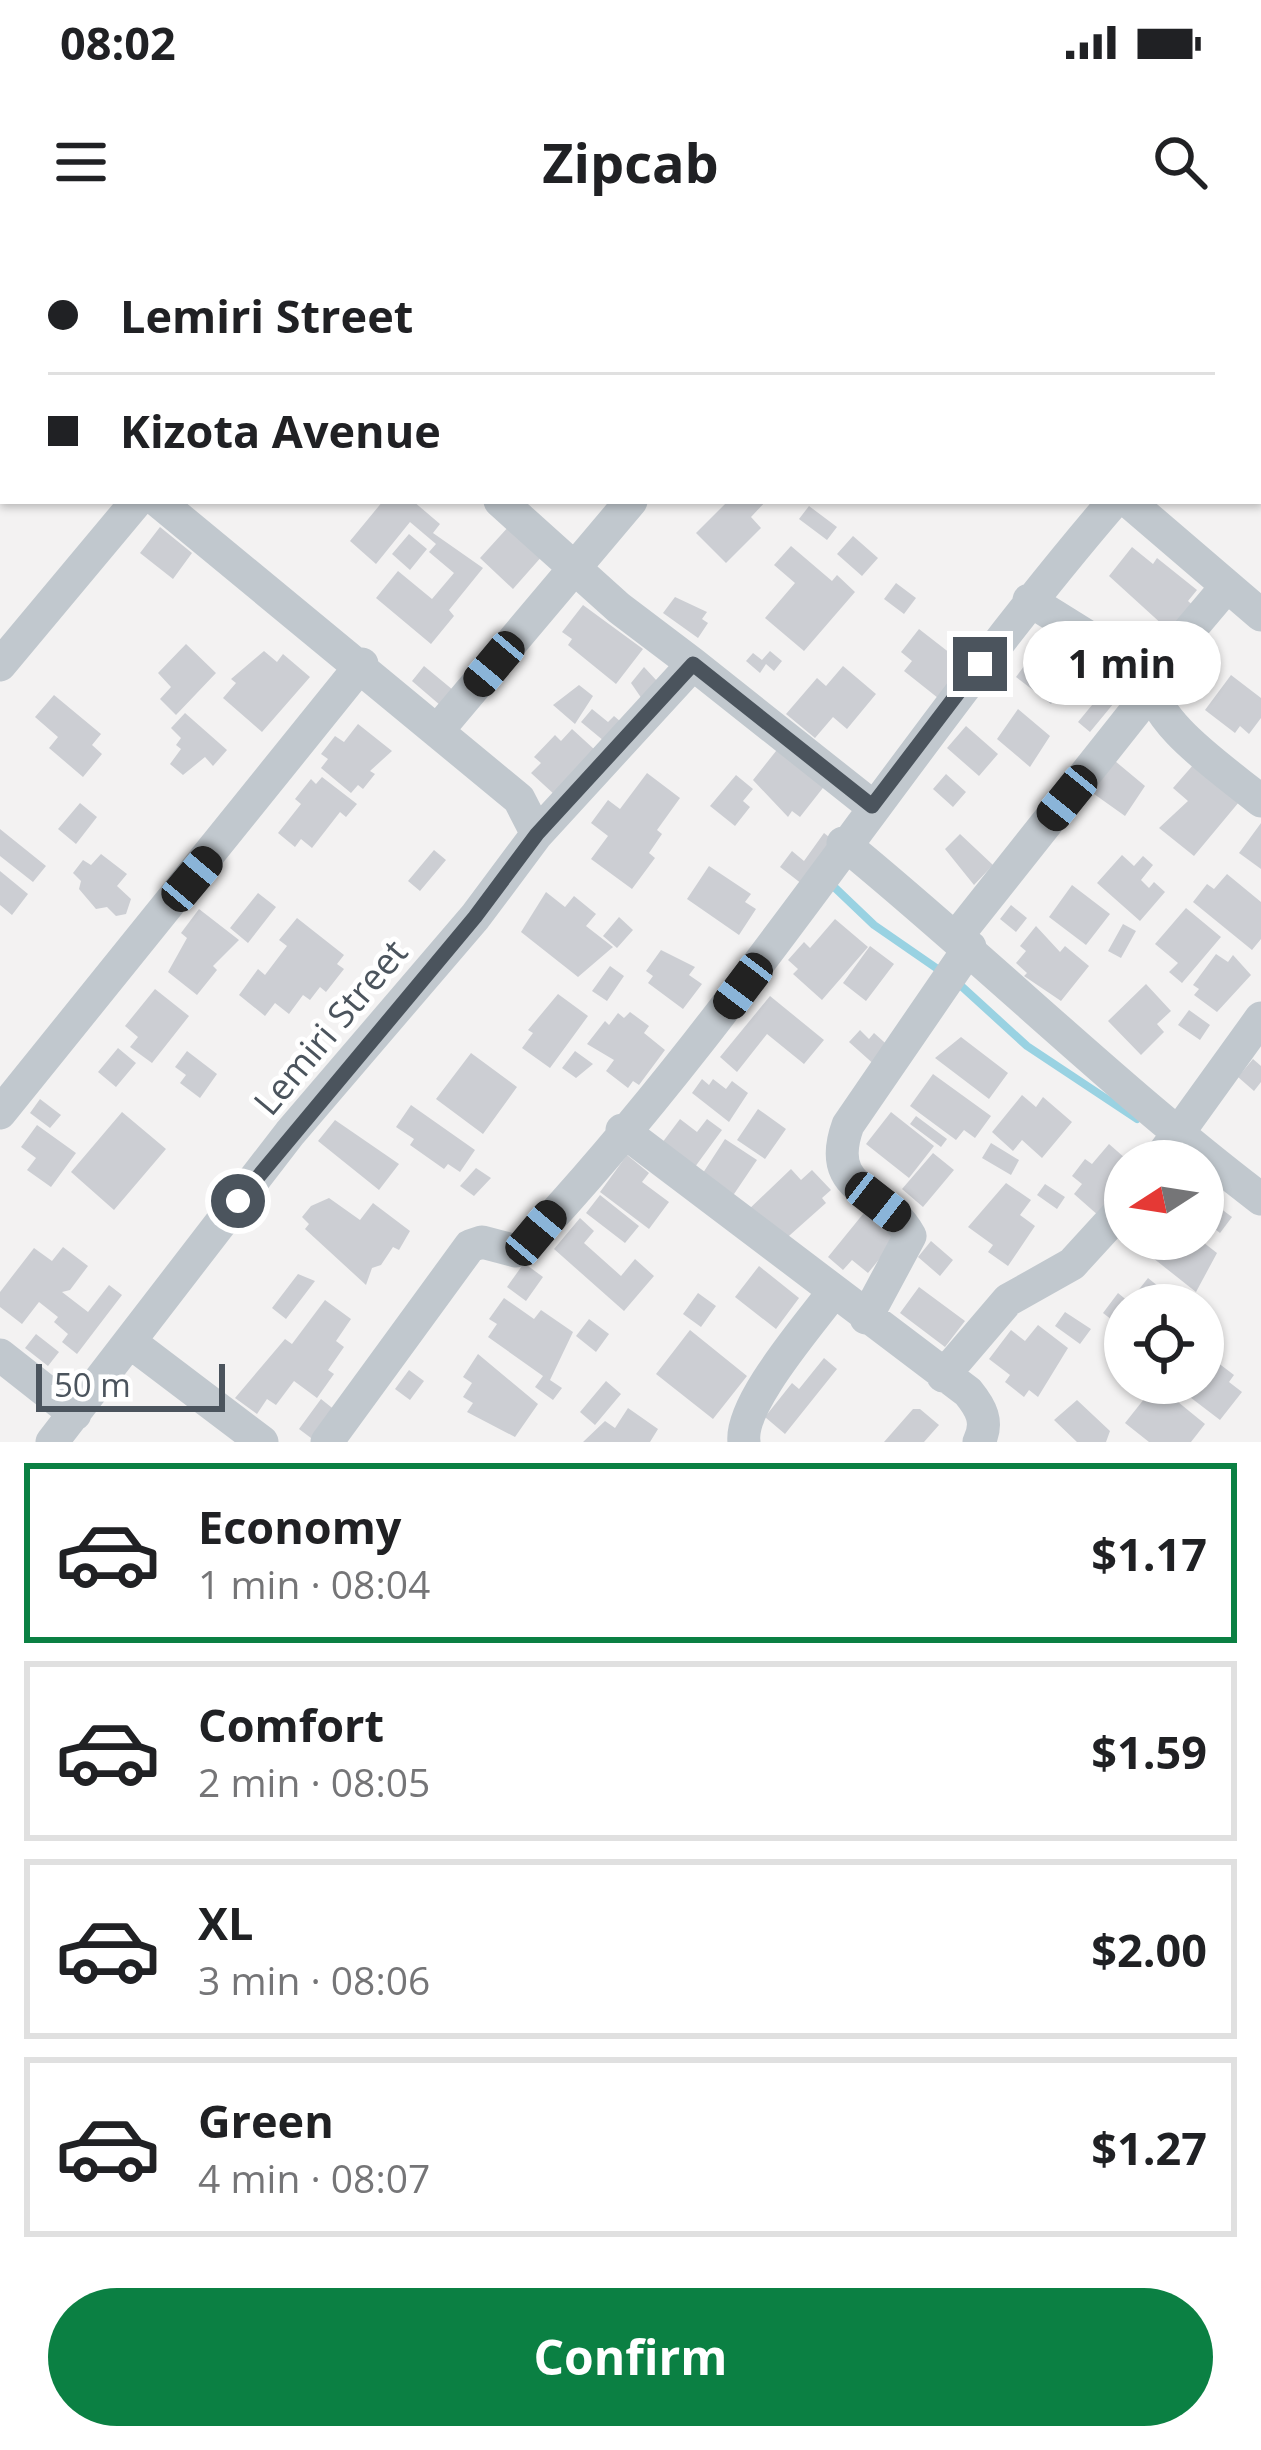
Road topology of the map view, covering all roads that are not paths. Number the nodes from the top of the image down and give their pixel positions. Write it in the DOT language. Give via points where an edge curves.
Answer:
graph roads {
  1 [pos="134,504"];
  2 [pos="162,504"];
  3 [pos="504,504"];
  4 [pos="629,504"];
  5 [pos="1111,504"];
  6 [pos="1131,504"];
  7 [pos="578,566"];
  8 [pos="1227,586"];
  9 [pos="1029,600"];
  10 [pos="1261,614"];
  11 [pos="362,664"];
  12 [pos="693,664"];
  13 [pos="0,665"];
  14 [pos="1150,685"];
  15 [pos="438,730"];
  16 [pos="1261,801"];
  17 [pos="872,806"];
  18 [pos="537,834"];
  19 [pos="843,843"];
  20 [pos="964,942"];
  21 [pos="1261,1018"];
  22 [pos="0,1113"];
  23 [pos="622,1130"];
  24 [pos="1159,1140"];
  25 [pos="1173,1140"];
  26 [pos="1224,1179"];
  27 [pos="1261,1199"];
  28 [pos="1104,1228"];
  29 [pos="833,1291"];
  30 [pos="866,1318"];
  31 [pos="130,1342"];
  32 [pos="0,1355"];
  33 [pos="943,1376"];
  34 [pos="75,1414"];
  35 [pos="52,1442"];
  36 [pos="262,1442"];
  37 [pos="326,1442"];
  38 [pos="744,1442"];
  39 [pos="979,1442"];
  1 -- 13 [label="street"];
  2 -- 11 [label="street"];
  3 -- 7 [label="street"];
  4 -- 7 [label="street"];
  5 -- 9 [label="street"];
  6 -- 8 [label="street"];
  7 -- 12 [label="street"];
  7 -- 15 [label="street"];
  8 -- 10 [label="street"];
  8 -- 14 [label="street"];
  9 -- 14 [label="street"];
  9 -- 17 [label="street"];
  11 -- 15 [label="street"];
  11 -- 22 [label="street"];
  12 -- 17 [label="street"];
  12 -- 18 [label="street, Lemiri Street"];
  14 -- 16 [label="street" via="1160,713"];
  14 -- 20 [label="street"];
  15 -- 18 [label="street" via="519,799"];
  17 -- 19 [label="street"];
  18 -- 31 [label="street, Lemiri Street"];
  19 -- 20 [label="street"];
  19 -- 23 [label="street" via="704,1037"];
  20 -- 24 [label="street"];
  20 -- 30 [label="street" via="840,1147 840,1167 910,1236"];
  21 -- 25 [label="street"];
  23 -- 29 [label="street"];
  23 -- 37 [label="street" via="524,1246 470,1246"];
  26 -- 27 [label="street"];
  28 -- 33 [label="street" via="1072,1264 1008,1300"];
  29 -- 30 [label="street"];
  29 -- 38 [label="street" via="754,1404"];
  30 -- 33 [label="street"];
  31 -- 34 [label="street, Lemiri Street"];
  31 -- 36 [label="street"];
  32 -- 34 [label="street"];
  33 -- 39 [label="street" via="981,1408"];
  34 -- 35 [label="street, Lemiri Street"];
}
